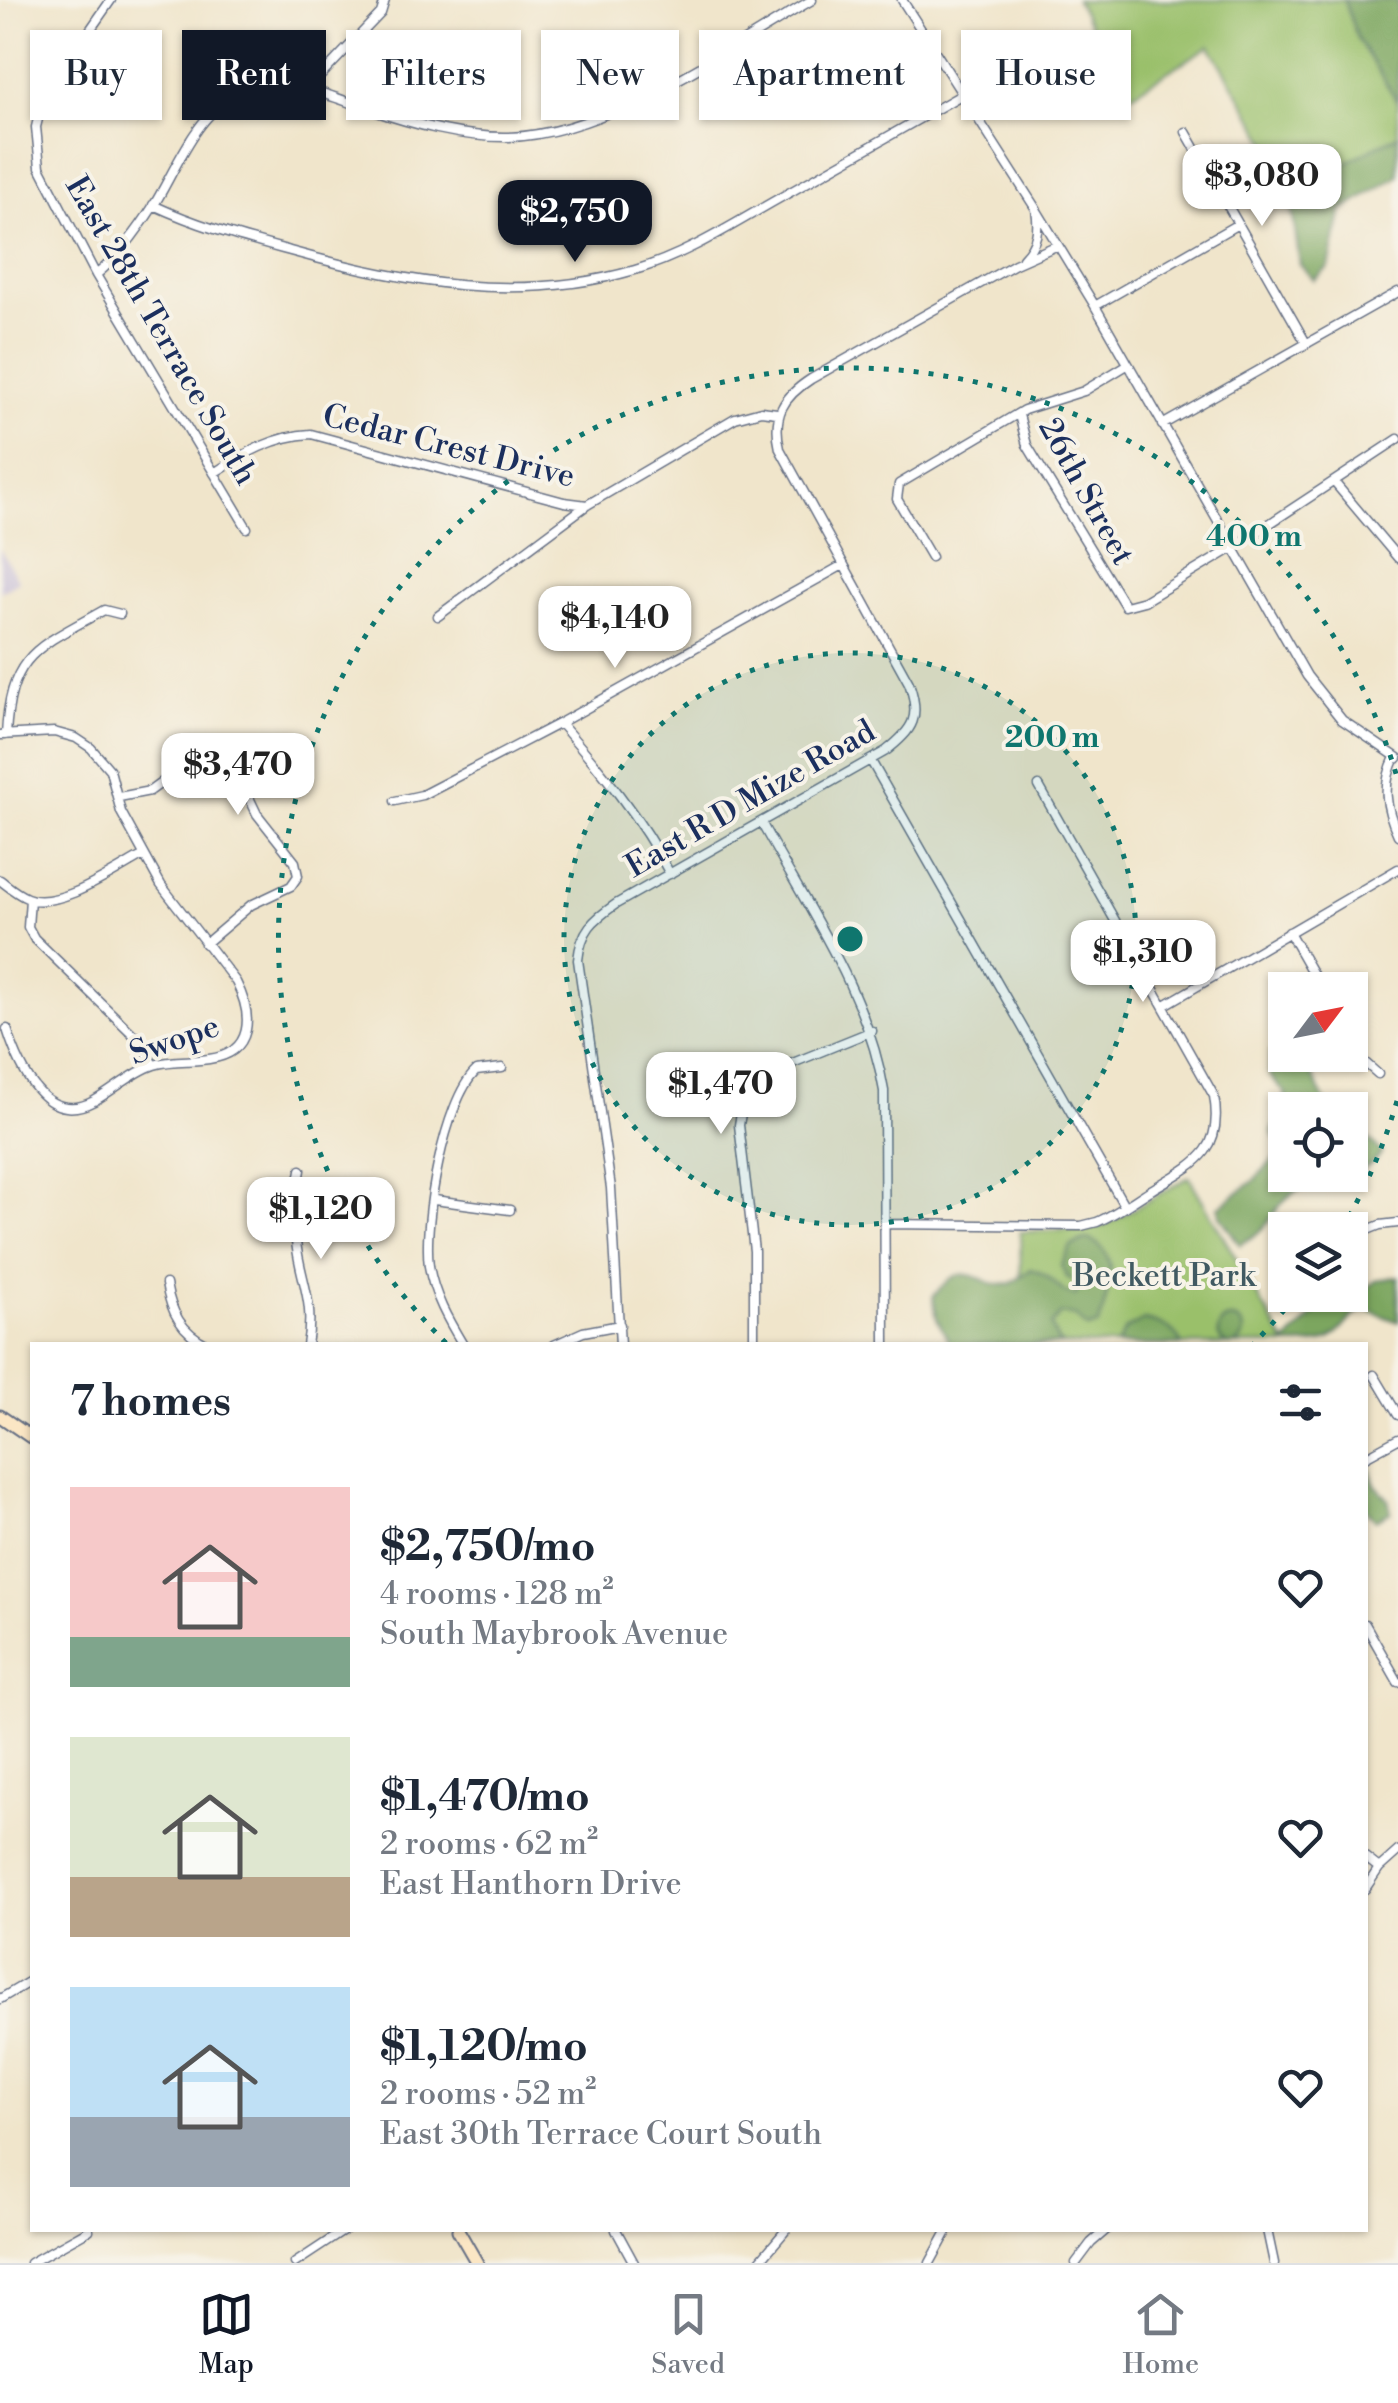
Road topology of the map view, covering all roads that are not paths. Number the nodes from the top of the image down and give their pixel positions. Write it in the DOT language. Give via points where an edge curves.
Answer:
graph roads {
  1 [pos="111,0"];
  2 [pos="385,0"];
  3 [pos="812,0"];
  4 [pos="902,0"];
  5 [pos="326,70"];
  6 [pos="961,91"];
  7 [pos="326,95"];
  8 [pos="961,95"];
  9 [pos="206,120"];
  10 [pos="980,120"];
  11 [pos="1186,132"];
  12 [pos="154,205"];
  13 [pos="1036,209"];
  14 [pos="1238,224"];
  15 [pos="1058,245"];
  16 [pos="1016,264"];
  17 [pos="96,276"];
  18 [pos="1398,292"];
  19 [pos="1095,306"];
  20 [pos="1306,343"];
  21 [pos="1127,365"];
  22 [pos="777,412"];
  23 [pos="1019,415"];
  24 [pos="1162,425"];
  25 [pos="1398,440"];
  26 [pos="214,474"];
  27 [pos="1334,482"];
  28 [pos="587,504"];
  29 [pos="247,528"];
  30 [pos="1232,549"];
  31 [pos="931,557"];
  32 [pos="1398,558"];
  33 [pos="843,564"];
  34 [pos="120,614"];
  35 [pos="438,616"];
  36 [pos="560,723"];
  37 [pos="3,735"];
  38 [pos="1397,758"];
  39 [pos="871,760"];
  40 [pos="1039,786"];
  41 [pos="119,798"];
  42 [pos="395,801"];
  43 [pos="762,824"];
  44 [pos="1398,835"];
  45 [pos="144,855"];
  46 [pos="1398,869"];
  47 [pos="670,874"];
  48 [pos="0,880"];
  49 [pos="30,900"];
  50 [pos="1289,932"];
  51 [pos="205,944"];
  52 [pos="1312,972"];
  53 [pos="1164,1005"];
  54 [pos="7,1029"];
  55 [pos="872,1031"];
  56 [pos="153,1065"];
  57 [pos="1368,1065"];
  58 [pos="502,1068"];
  59 [pos="1378,1074"];
  60 [pos="301,1170"];
  61 [pos="434,1200"];
  62 [pos="1125,1207"];
  63 [pos="510,1210"];
  64 [pos="1398,1223"];
  65 [pos="885,1224"];
  66 [pos="1368,1229"];
  67 [pos="166,1284"];
  68 [pos="620,1325"];
  69 [pos="204,1342"];
  70 [pos="307,1342"];
  71 [pos="462,1342"];
  72 [pos="561,1342"];
  73 [pos="620,1342"];
  74 [pos="754,1342"];
  75 [pos="885,1342"];
  76 [pos="1374,1374"];
  77 [pos="1398,1415"];
  78 [pos="0,1416"];
  79 [pos="30,1437"];
  80 [pos="1398,1439"];
  81 [pos="1368,1455"];
  82 [pos="1368,1629"];
  83 [pos="1398,1682"];
  84 [pos="1398,1850"];
  85 [pos="1368,1859"];
  86 [pos="1380,1868"];
  87 [pos="1368,1885"];
  88 [pos="30,1981"];
  89 [pos="0,1999"];
  90 [pos="85,2232"];
  91 [pos="343,2232"];
  92 [pos="459,2232"];
  93 [pos="617,2232"];
  94 [pos="784,2232"];
  95 [pos="947,2232"];
  96 [pos="1104,2232"];
  97 [pos="1267,2232"];
  98 [pos="30,2263"];
  99 [pos="295,2263"];
  100 [pos="477,2263"];
  101 [pos="634,2263"];
  102 [pos="758,2263"];
  103 [pos="930,2263"];
  104 [pos="1076,2263"];
  105 [pos="1274,2263"];
  1 -- 17 [label="street, East 28th Terrace South" via="46,97 36,126 40,167"];
  2 -- 5 [label="street" via="381,13"];
  3 -- 7 [label="street" via="675,80 598,118 554,130 510,137 454,132"];
  4 -- 6 [label="street"];
  8 -- 12 [label="street" via="698,244 579,284 443,286 198,226"];
  9 -- 12 [label="street"];
  10 -- 13 [label="street"];
  11 -- 14 [label="street"];
  12 -- 17 [label="street"];
  13 -- 15 [label="street"];
  13 -- 16 [label="street" via="1033,247"];
  14 -- 19 [label="street"];
  14 -- 20 [label="street"];
  15 -- 16 [label="street"];
  15 -- 19 [label="street"];
  16 -- 22 [label="street" via="811,379"];
  17 -- 26 [label="street, East 28th Terrace South"];
  18 -- 20 [label="street"];
  19 -- 21 [label="street"];
  20 -- 24 [label="street"];
  21 -- 23 [label="street" via="1084,391"];
  21 -- 24 [label="street"];
  22 -- 28 [label="street, Cedar Crest Drive" via="735,418"];
  22 -- 33 [label="street, East R D Mize Road" via="780,449"];
  23 -- 30 [label="street, 26th Street" via="1027,445 1125,606"];
  23 -- 31 [label="street" via="899,484 897,499"];
  24 -- 30 [label="street"];
  25 -- 27 [label="street"];
  26 -- 28 [label="street, Cedar Crest Drive" via="268,443 311,434"];
  26 -- 29 [label="street, East 28th Terrace South"];
  27 -- 30 [label="street"];
  27 -- 32 [label="street"];
  28 -- 35 [label="street"];
  30 -- 38 [label="street" via="1317,691 1342,720"];
  33 -- 36 [label="street"];
  33 -- 39 [label="street, East R D Mize Road" via="916,702 904,737"];
  34 -- 37 [label="street" via="104,610 31,656 14,677"];
  36 -- 42 [label="street" via="422,795"];
  36 -- 47 [label="street" via="620,792"];
  37 -- 41 [label="street" via="54,732 76,738 110,770"];
  38 -- 44 [label="street" via="1386,797"];
  39 -- 43 [label="street, East R D Mize Road"];
  39 -- 62 [label="street"];
  40 -- 53 [label="street"];
  41 -- 45 [label="street"];
  41 -- 51 [label="street" via="150,791 213,744 224,746 257,814 295,862 298,876 291,886 251,905"];
  43 -- 47 [label="street, East R D Mize Road"];
  43 -- 55 [label="street"];
  45 -- 49 [label="street" via="62,897"];
  45 -- 51 [label="street"];
  46 -- 50 [label="street"];
  47 -- 68 [label="street, East R D Mize Road" via="588,924 578,960 611,1188"];
  48 -- 49 [label="street"];
  49 -- 56 [label="street" via="34,938 142,1043"];
  50 -- 52 [label="street"];
  50 -- 53 [label="street"];
  51 -- 56 [label="street, Swope" via="245,1000 246,1033 230,1053"];
  53 -- 62 [label="street" via="1214,1096 1218,1118 1197,1163"];
  54 -- 56 [label="street, Swope" via="36,1091 59,1107 90,1104"];
  55 -- 65 [label="street" via="884,1092"];
  55 -- 74 [label="street" via="763,1076 740,1110 754,1252"];
  57 -- 59 [label="street"];
  58 -- 61 [label="street" via="476,1072 459,1092"];
  60 -- 70 [label="street" via="294,1213 311,1310"];
  61 -- 63 [label="street"];
  61 -- 71 [label="street" via="430,1269 440,1306"];
  62 -- 65 [label="street" via="1081,1226"];
  64 -- 66 [label="street"];
  65 -- 75 [label="street"];
  67 -- 69 [label="street" via="180,1324"];
  68 -- 72 [label="street"];
  68 -- 73 [label="street, East R D Mize Road"];
  76 -- 77 [label="street"];
  78 -- 79 [label="main road"];
  80 -- 81 [label="street"];
  82 -- 83 [label="street"];
  84 -- 86 [label="street"];
  85 -- 86 [label="street"];
  86 -- 87 [label="street"];
  88 -- 89 [label="street"];
  90 -- 98 [label="street"];
  91 -- 99 [label="street"];
  92 -- 100 [label="main road"];
  93 -- 101 [label="street"];
  94 -- 102 [label="street"];
  95 -- 103 [label="street"];
  96 -- 104 [label="street"];
  97 -- 105 [label="street"];
}
